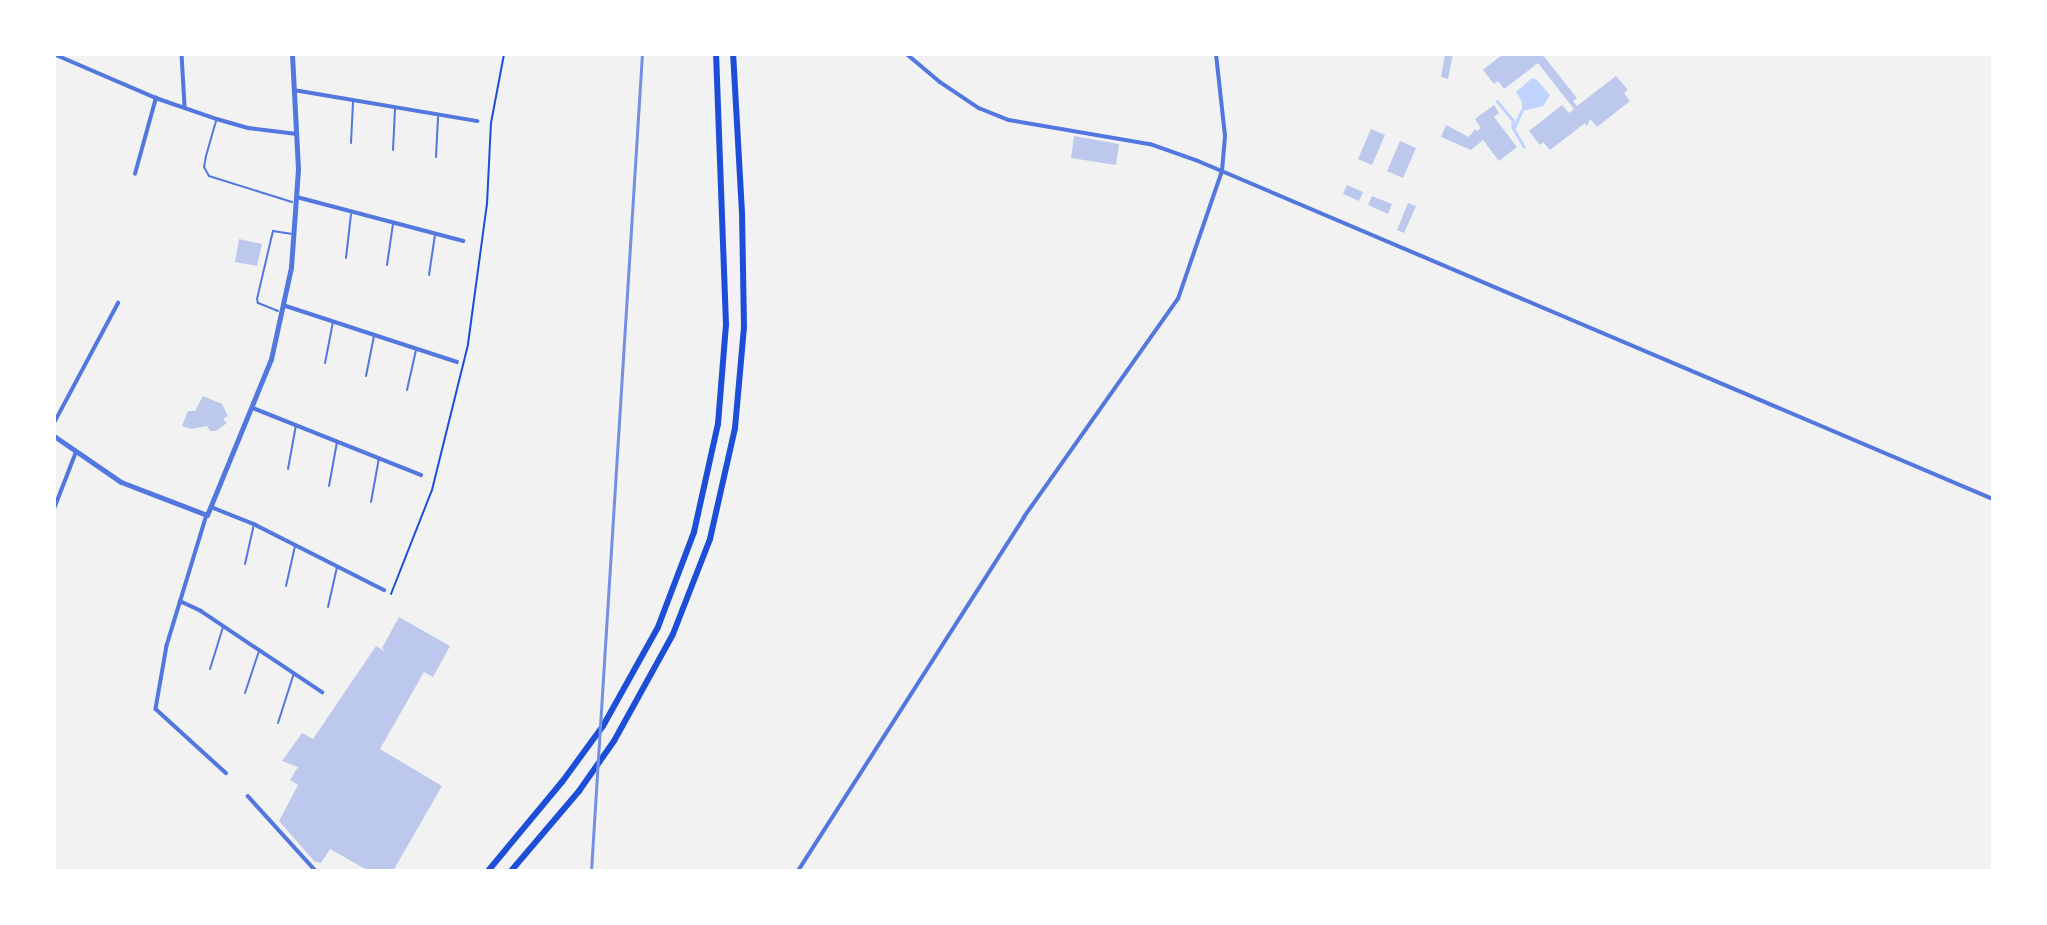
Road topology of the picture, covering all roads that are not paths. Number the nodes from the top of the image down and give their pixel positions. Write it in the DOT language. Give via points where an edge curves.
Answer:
graph roads {
  1 [pos="54,54"];
  2 [pos="73,54"];
  3 [pos="182,54"];
  4 [pos="292,54"];
  5 [pos="716,54"];
  6 [pos="733,54"];
  7 [pos="907,54"];
  8 [pos="1216,54"];
  9 [pos="71,61"];
  10 [pos="294,90"];
  11 [pos="156,97"];
  12 [pos="353,100"];
  13 [pos="186,106"];
  14 [pos="395,107"];
  15 [pos="438,115"];
  16 [pos="217,119"];
  17 [pos="477,121"];
  18 [pos="297,134"];
  19 [pos="351,143"];
  20 [pos="393,150"];
  21 [pos="436,158"];
  22 [pos="1222,171"];
  23 [pos="135,174"];
  24 [pos="297,201"];
  25 [pos="351,212"];
  26 [pos="393,223"];
  27 [pos="435,234"];
  28 [pos="295,236"];
  29 [pos="463,241"];
  30 [pos="345,258"];
  31 [pos="387,265"];
  32 [pos="429,275"];
  33 [pos="118,303"];
  34 [pos="282,309"];
  35 [pos="333,322"];
  36 [pos="374,335"];
  37 [pos="416,349"];
  38 [pos="457,362"];
  39 [pos="325,363"];
  40 [pos="366,376"];
  41 [pos="407,390"];
  42 [pos="253,408"];
  43 [pos="54,423"];
  44 [pos="296,425"];
  45 [pos="54,436"];
  46 [pos="337,442"];
  47 [pos="76,452"];
  48 [pos="379,458"];
  49 [pos="288,469"];
  50 [pos="421,475"];
  51 [pos="329,486"];
  52 [pos="1993,499"];
  53 [pos="371,502"];
  54 [pos="211,507"];
  55 [pos="54,509"];
  56 [pos="208,516"];
  57 [pos="254,524"];
  58 [pos="296,544"];
  59 [pos="245,564"];
  60 [pos="337,565"];
  61 [pos="286,586"];
  62 [pos="384,590"];
  63 [pos="180,601"];
  64 [pos="328,607"];
  65 [pos="223,626"];
  66 [pos="259,650"];
  67 [pos="210,669"];
  68 [pos="293,673"];
  69 [pos="322,692"];
  70 [pos="245,693"];
  71 [pos="278,723"];
  72 [pos="226,773"];
  73 [pos="248,796"];
  74 [pos="316,871"];
  75 [pos="488,871"];
  76 [pos="511,871"];
  77 [pos="799,871"];
  1 -- 9 [label="street"];
  2 -- 9 [label="street"];
  3 -- 13 [label="street"];
  4 -- 10 [label="street"];
  5 -- 75 [label="main road" via="726,325 718,424 694,532 657,626 603,726"];
  6 -- 76 [label="main road" via="744,327 735,428 710,539 673,634 614,741 579,791"];
  7 -- 22 [label="street" via="979,108 1009,120 1150,144"];
  8 -- 22 [label="street" via="1225,136"];
  9 -- 11 [label="street"];
  10 -- 12 [label="street"];
  10 -- 18 [label="street"];
  11 -- 13 [label="street"];
  11 -- 23 [label="street"];
  12 -- 14 [label="street"];
  12 -- 19 [label="lane"];
  13 -- 16 [label="street"];
  14 -- 15 [label="street"];
  14 -- 20 [label="lane"];
  15 -- 17 [label="street"];
  15 -- 21 [label="lane"];
  16 -- 18 [label="street"];
  16 -- 24 [label="lane" via="204,167 209,176"];
  18 -- 24 [label="street"];
  22 -- 52 [label="street"];
  22 -- 77 [label="street" via="1178,299 1024,517"];
  24 -- 25 [label="street"];
  24 -- 28 [label="street"];
  25 -- 26 [label="street"];
  25 -- 30 [label="lane"];
  26 -- 27 [label="street"];
  26 -- 31 [label="lane"];
  27 -- 29 [label="street"];
  27 -- 32 [label="lane"];
  28 -- 34 [label="street"];
  28 -- 34 [label="lane" via="273,231 257,299"];
  33 -- 43 [label="street"];
  34 -- 35 [label="street"];
  34 -- 42 [label="street"];
  35 -- 36 [label="street"];
  35 -- 39 [label="lane"];
  36 -- 37 [label="street"];
  36 -- 40 [label="lane"];
  37 -- 38 [label="street"];
  37 -- 41 [label="lane"];
  42 -- 44 [label="street"];
  42 -- 54 [label="street"];
  44 -- 46 [label="street"];
  44 -- 49 [label="lane"];
  45 -- 47 [label="street"];
  46 -- 48 [label="street"];
  46 -- 51 [label="lane"];
  47 -- 55 [label="street"];
  47 -- 56 [label="street" via="121,482"];
  48 -- 50 [label="street"];
  48 -- 53 [label="lane"];
  54 -- 56 [label="street"];
  54 -- 57 [label="street"];
  56 -- 63 [label="street"];
  57 -- 58 [label="street"];
  57 -- 59 [label="lane"];
  58 -- 60 [label="street"];
  58 -- 61 [label="lane"];
  60 -- 62 [label="street"];
  60 -- 64 [label="lane"];
  63 -- 65 [label="street"];
  63 -- 72 [label="street" via="156,709"];
  65 -- 66 [label="street"];
  65 -- 67 [label="lane"];
  66 -- 68 [label="street"];
  66 -- 70 [label="lane"];
  68 -- 69 [label="street"];
  68 -- 71 [label="lane"];
  73 -- 74 [label="street"];
}
